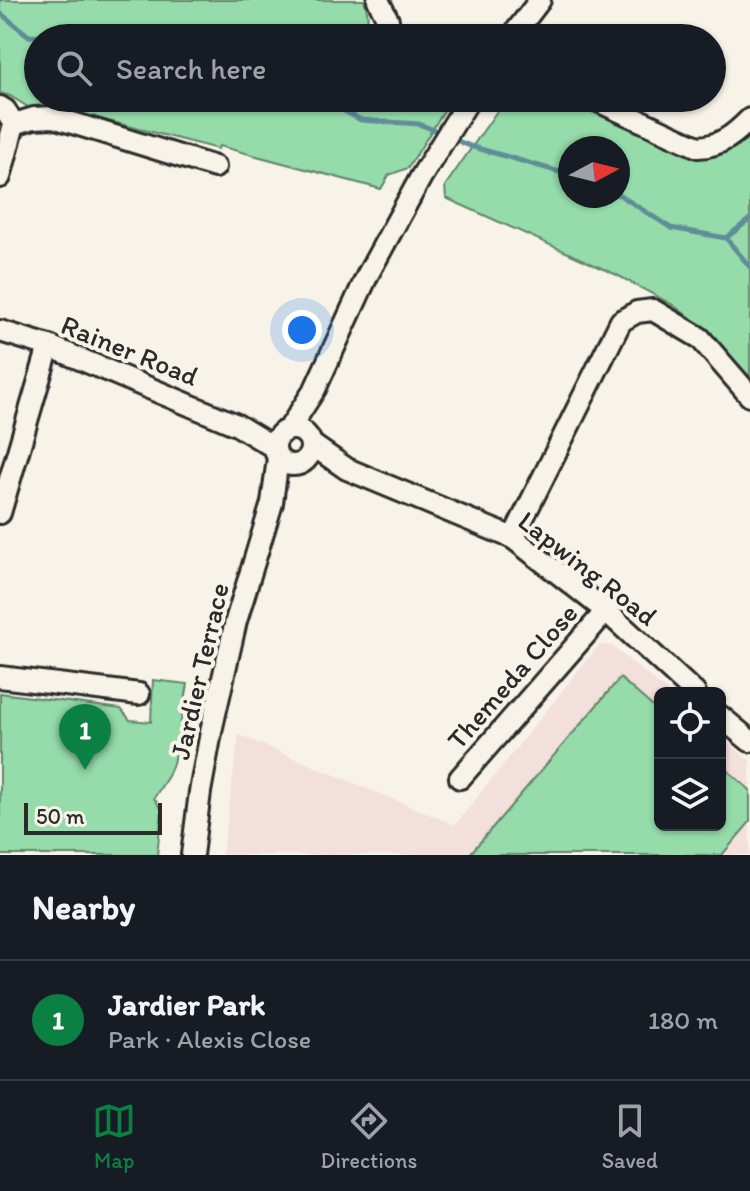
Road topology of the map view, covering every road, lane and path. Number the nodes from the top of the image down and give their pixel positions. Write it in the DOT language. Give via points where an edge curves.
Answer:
graph roads {
  1 [pos="378,0"];
  2 [pos="540,0"];
  3 [pos="388,20"];
  4 [pos="522,24"];
  5 [pos="0,107"];
  6 [pos="461,112"];
  7 [pos="622,112"];
  8 [pos="750,119"];
  9 [pos="14,124"];
  10 [pos="215,167"];
  11 [pos="0,177"];
  12 [pos="0,331"];
  13 [pos="49,346"];
  14 [pos="750,396"];
  15 [pos="293,447"];
  16 [pos="0,513"];
  17 [pos="513,538"];
  18 [pos="606,611"];
  19 [pos="0,677"];
  20 [pos="688,687"];
  21 [pos="139,694"];
  22 [pos="726,721"];
  23 [pos="750,741"];
  24 [pos="460,778"];
  25 [pos="192,855"];
  1 -- 3 [label="street"];
  2 -- 4 [label="street"];
  5 -- 9 [label="street"];
  6 -- 15 [label="street, Jardier Terrace" via="368,274"];
  7 -- 8 [label="street" via="698,147 732,137"];
  9 -- 10 [label="street" via="53,117"];
  9 -- 11 [label="street"];
  12 -- 13 [label="street, Rainer Road"];
  13 -- 15 [label="street, Rainer Road"];
  13 -- 16 [label="street"];
  14 -- 17 [label="street" via="700,338 653,310 629,316 621,321"];
  15 -- 17 [label="street, Lapwing Road"];
  15 -- 25 [label="street, Jardier Terrace" via="236,621 202,779"];
  17 -- 18 [label="street, Lapwing Road"];
  18 -- 20 [label="street, Lapwing Road"];
  18 -- 24 [label="street, Themeda Close"];
  19 -- 21 [label="street"];
  22 -- 23 [label="street"];
}
